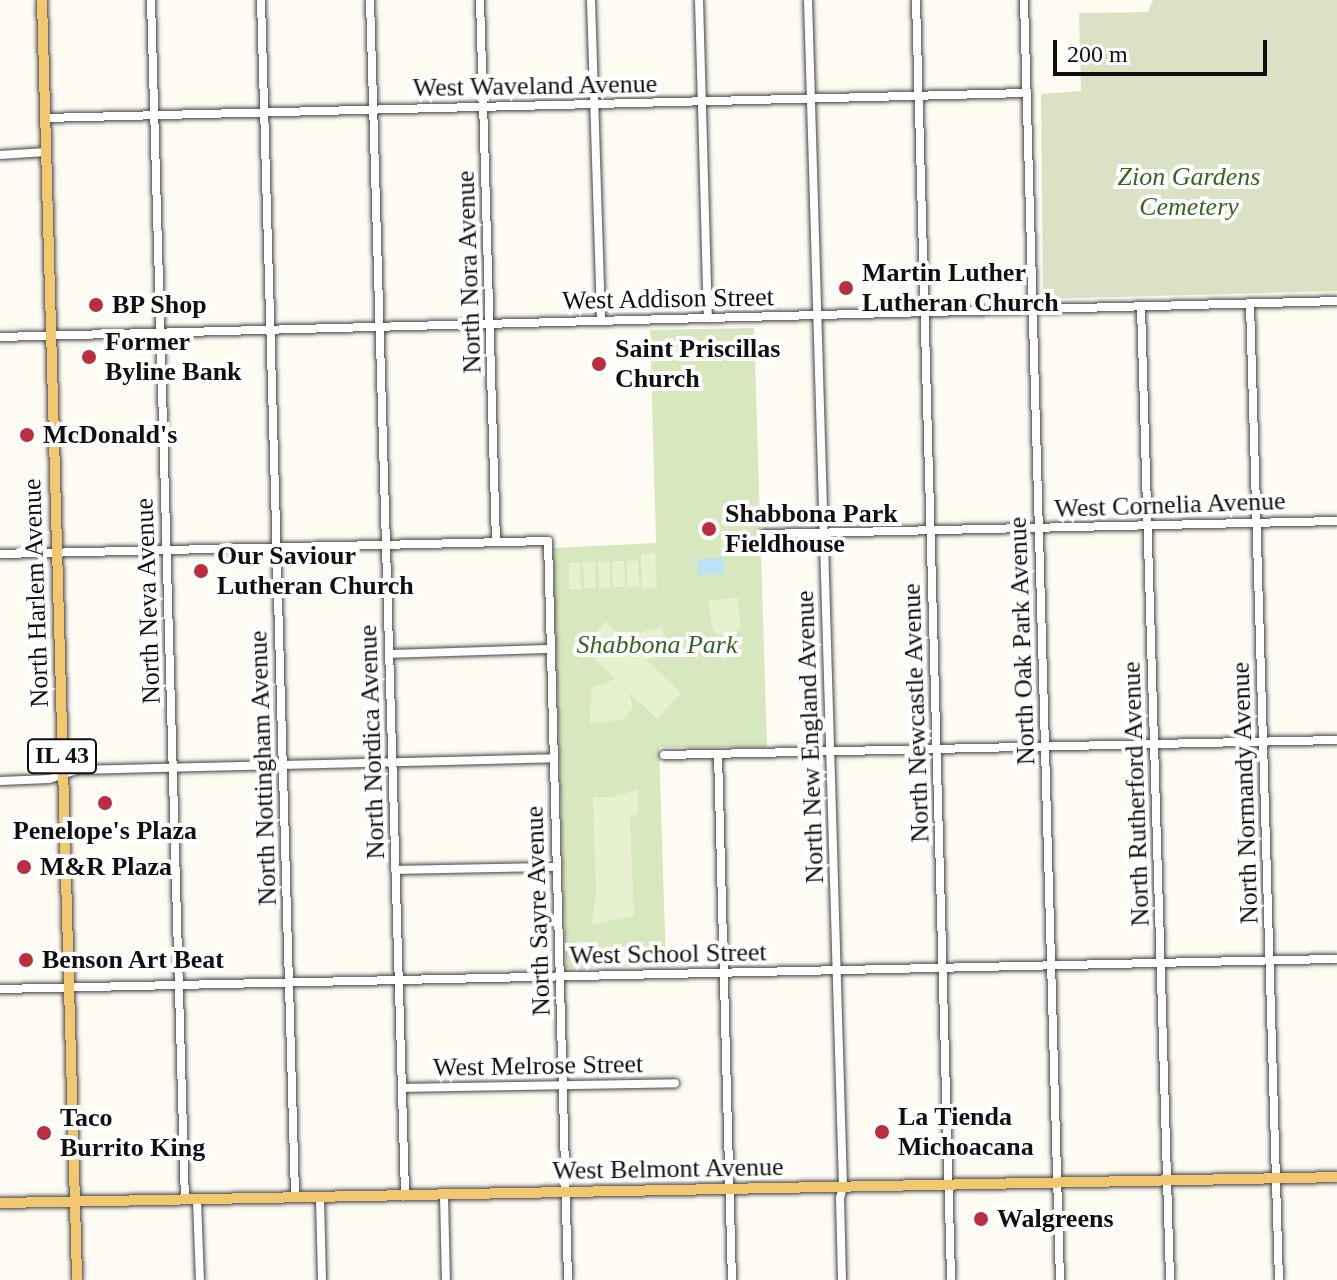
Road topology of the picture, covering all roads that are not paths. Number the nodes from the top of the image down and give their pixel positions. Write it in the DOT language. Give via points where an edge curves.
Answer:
graph roads {
  1 [pos="42,0"];
  2 [pos="151,0"];
  3 [pos="261,0"];
  4 [pos="370,0"];
  5 [pos="480,0"];
  6 [pos="591,0"];
  7 [pos="699,0"];
  8 [pos="808,0"];
  9 [pos="916,0"];
  10 [pos="1024,0"];
  11 [pos="1027,93"];
  12 [pos="918,96"];
  13 [pos="811,99"];
  14 [pos="702,102"];
  15 [pos="594,104"];
  16 [pos="484,107"];
  17 [pos="374,110"];
  18 [pos="264,113"];
  19 [pos="154,115"];
  20 [pos="45,118"];
  21 [pos="46,152"];
  22 [pos="0,155"];
  23 [pos="1337,301"];
  24 [pos="1250,304"];
  25 [pos="1141,307"];
  26 [pos="1033,310"];
  27 [pos="924,313"];
  28 [pos="817,315"];
  29 [pos="708,318"];
  30 [pos="601,321"];
  31 [pos="490,324"];
  32 [pos="380,327"];
  33 [pos="271,330"];
  34 [pos="160,333"];
  35 [pos="51,336"];
  36 [pos="0,337"];
  37 [pos="1337,521"];
  38 [pos="1256,523"];
  39 [pos="1148,526"];
  40 [pos="1039,529"];
  41 [pos="931,531"];
  42 [pos="824,533"];
  43 [pos="764,534"];
  44 [pos="496,542"];
  45 [pos="386,545"];
  46 [pos="277,547"];
  47 [pos="166,550"];
  48 [pos="57,553"];
  49 [pos="0,554"];
  50 [pos="551,649"];
  51 [pos="389,654"];
  52 [pos="1337,740"];
  53 [pos="1263,742"];
  54 [pos="1155,745"];
  55 [pos="1045,748"];
  56 [pos="937,750"];
  57 [pos="830,752"];
  58 [pos="718,754"];
  59 [pos="664,755"];
  60 [pos="554,758"];
  61 [pos="392,762"];
  62 [pos="283,765"];
  63 [pos="173,767"];
  64 [pos="63,774"];
  65 [pos="0,781"];
  66 [pos="557,867"];
  67 [pos="395,870"];
  68 [pos="1337,959"];
  69 [pos="1270,960"];
  70 [pos="1161,963"];
  71 [pos="1052,966"];
  72 [pos="944,968"];
  73 [pos="836,971"];
  74 [pos="723,973"];
  75 [pos="560,977"];
  76 [pos="399,980"];
  77 [pos="289,982"];
  78 [pos="179,985"];
  79 [pos="69,987"];
  80 [pos="0,989"];
  81 [pos="675,1083"];
  82 [pos="563,1085"];
  83 [pos="402,1088"];
  84 [pos="1337,1177"];
  85 [pos="1276,1178"];
  86 [pos="1168,1181"];
  87 [pos="1058,1183"];
  88 [pos="949,1185"];
  89 [pos="843,1187"];
  90 [pos="728,1190"];
  91 [pos="566,1193"];
  92 [pos="444,1195"];
  93 [pos="405,1196"];
  94 [pos="295,1198"];
  95 [pos="320,1198"];
  96 [pos="185,1200"];
  97 [pos="197,1200"];
  98 [pos="75,1202"];
  99 [pos="0,1203"];
  100 [pos="77,1280"];
  101 [pos="200,1280"];
  102 [pos="322,1280"];
  103 [pos="446,1280"];
  104 [pos="568,1280"];
  105 [pos="732,1280"];
  106 [pos="842,1280"];
  107 [pos="951,1280"];
  108 [pos="1060,1280"];
  109 [pos="1170,1280"];
  110 [pos="1279,1280"];
  1 -- 20 [label="main road, North Harlem Avenue / IL 43"];
  2 -- 19 [label="street, North Neva Avenue"];
  3 -- 18 [label="street, North Nottingham Avenue"];
  4 -- 17 [label="street, North Nordica Avenue"];
  5 -- 16 [label="street, North Nora Avenue"];
  6 -- 15 [label="street"];
  7 -- 14 [label="street"];
  8 -- 13 [label="street, North New England Avenue"];
  9 -- 12 [label="street, North Newcastle Avenue"];
  10 -- 11 [label="street, North Oak Park Avenue"];
  11 -- 12 [label="street, West Waveland Avenue"];
  11 -- 26 [label="street, North Oak Park Avenue"];
  12 -- 13 [label="street, West Waveland Avenue"];
  12 -- 27 [label="street, North Newcastle Avenue"];
  13 -- 14 [label="street, West Waveland Avenue"];
  13 -- 28 [label="street, North New England Avenue"];
  14 -- 15 [label="street, West Waveland Avenue"];
  14 -- 29 [label="street"];
  15 -- 16 [label="street, West Waveland Avenue"];
  15 -- 30 [label="street"];
  16 -- 17 [label="street, West Waveland Avenue"];
  16 -- 31 [label="street, North Nora Avenue"];
  17 -- 18 [label="street, West Waveland Avenue"];
  17 -- 32 [label="street, North Nordica Avenue"];
  18 -- 19 [label="street, West Waveland Avenue"];
  18 -- 33 [label="street, North Nottingham Avenue"];
  19 -- 20 [label="street, West Waveland Avenue"];
  19 -- 34 [label="street, North Neva Avenue"];
  20 -- 21 [label="main road, North Harlem Avenue / IL 43"];
  21 -- 22 [label="street"];
  21 -- 35 [label="main road, North Harlem Avenue / IL 43"];
  23 -- 24 [label="street, West Addison Street"];
  24 -- 25 [label="street, West Addison Street"];
  24 -- 38 [label="street, North Normandy Avenue"];
  25 -- 26 [label="street, West Addison Street"];
  25 -- 39 [label="street, North Rutherford Avenue"];
  26 -- 27 [label="street, West Addison Street"];
  26 -- 40 [label="street, North Oak Park Avenue"];
  27 -- 28 [label="street, West Addison Street"];
  27 -- 41 [label="street, North Newcastle Avenue"];
  28 -- 29 [label="street, West Addison Street"];
  28 -- 42 [label="street, North New England Avenue"];
  29 -- 30 [label="street, West Addison Street"];
  30 -- 31 [label="street, West Addison Street"];
  31 -- 32 [label="street, West Addison Street"];
  31 -- 44 [label="street, North Nora Avenue"];
  32 -- 33 [label="street, West Addison Street"];
  32 -- 45 [label="street, North Nordica Avenue"];
  33 -- 34 [label="street, West Addison Street"];
  33 -- 46 [label="street, North Nottingham Avenue"];
  34 -- 35 [label="street, West Addison Street"];
  34 -- 47 [label="street, North Neva Avenue"];
  35 -- 36 [label="street, West Addison Street"];
  35 -- 48 [label="main road, North Harlem Avenue / IL 43"];
  37 -- 38 [label="street, West Cornelia Avenue"];
  38 -- 39 [label="street, West Cornelia Avenue"];
  38 -- 53 [label="street, North Normandy Avenue"];
  39 -- 40 [label="street, West Cornelia Avenue"];
  39 -- 54 [label="street, North Rutherford Avenue"];
  40 -- 41 [label="street, West Cornelia Avenue"];
  40 -- 55 [label="street, North Oak Park Avenue"];
  41 -- 42 [label="street, West Cornelia Avenue"];
  41 -- 56 [label="street, North Newcastle Avenue"];
  42 -- 43 [label="street, West Cornelia Avenue"];
  42 -- 57 [label="street, North New England Avenue"];
  44 -- 45 [label="street"];
  44 -- 50 [label="street, North Sayre Avenue" via="548,541"];
  45 -- 46 [label="street"];
  45 -- 51 [label="street, North Nordica Avenue"];
  46 -- 47 [label="street"];
  46 -- 62 [label="street, North Nottingham Avenue"];
  47 -- 48 [label="street"];
  47 -- 63 [label="street, North Neva Avenue"];
  48 -- 49 [label="street"];
  48 -- 64 [label="main road, North Harlem Avenue / IL 43"];
  50 -- 51 [label="street"];
  50 -- 60 [label="street, North Sayre Avenue"];
  51 -- 61 [label="street, North Nordica Avenue"];
  52 -- 53 [label="street"];
  53 -- 54 [label="street"];
  53 -- 69 [label="street, North Normandy Avenue"];
  54 -- 55 [label="street"];
  54 -- 70 [label="street, North Rutherford Avenue"];
  55 -- 56 [label="street"];
  55 -- 71 [label="street, North Oak Park Avenue"];
  56 -- 57 [label="street"];
  56 -- 72 [label="street, North Newcastle Avenue"];
  57 -- 58 [label="street"];
  57 -- 73 [label="street, North New England Avenue"];
  58 -- 59 [label="street"];
  58 -- 74 [label="street"];
  60 -- 61 [label="street"];
  60 -- 66 [label="street, North Sayre Avenue"];
  61 -- 62 [label="street"];
  61 -- 67 [label="street, North Nordica Avenue"];
  62 -- 63 [label="street"];
  62 -- 77 [label="street, North Nottingham Avenue"];
  63 -- 64 [label="street"];
  63 -- 78 [label="street, North Neva Avenue"];
  64 -- 65 [label="street"];
  64 -- 79 [label="main road, North Harlem Avenue / IL 43"];
  66 -- 67 [label="street"];
  66 -- 75 [label="street, North Sayre Avenue"];
  67 -- 76 [label="street, North Nordica Avenue"];
  68 -- 69 [label="street, West School Street"];
  69 -- 70 [label="street, West School Street"];
  69 -- 85 [label="street, North Normandy Avenue"];
  70 -- 71 [label="street, West School Street"];
  70 -- 86 [label="street, North Rutherford Avenue"];
  71 -- 72 [label="street, West School Street"];
  71 -- 87 [label="street, North Oak Park Avenue"];
  72 -- 73 [label="street, West School Street"];
  72 -- 88 [label="street, North Newcastle Avenue"];
  73 -- 74 [label="street, West School Street"];
  73 -- 89 [label="street, North New England Avenue"];
  74 -- 75 [label="street, West School Street"];
  74 -- 90 [label="street"];
  75 -- 76 [label="street, West School Street"];
  75 -- 82 [label="street, North Sayre Avenue"];
  76 -- 77 [label="street, West School Street"];
  76 -- 83 [label="street, North Nordica Avenue"];
  77 -- 78 [label="street, West School Street"];
  77 -- 94 [label="street, North Nottingham Avenue"];
  78 -- 79 [label="street, West School Street"];
  78 -- 96 [label="street, North Neva Avenue"];
  79 -- 80 [label="street, West School Street"];
  79 -- 98 [label="main road, North Harlem Avenue / IL 43"];
  81 -- 82 [label="street, West Melrose Street"];
  82 -- 83 [label="street, West Melrose Street"];
  82 -- 91 [label="street, North Sayre Avenue"];
  83 -- 93 [label="street, North Nordica Avenue"];
  84 -- 85 [label="main road, West Belmont Avenue"];
  85 -- 86 [label="main road, West Belmont Avenue"];
  85 -- 110 [label="street, North Normandy Avenue"];
  86 -- 87 [label="main road, West Belmont Avenue"];
  86 -- 109 [label="street, North Rutherford Avenue"];
  87 -- 88 [label="main road, West Belmont Avenue"];
  87 -- 108 [label="street, North Oak Park Avenue"];
  88 -- 89 [label="main road, West Belmont Avenue"];
  88 -- 107 [label="street, North Newcastle Avenue"];
  89 -- 90 [label="main road, West Belmont Avenue"];
  89 -- 106 [label="street, North New England Avenue"];
  90 -- 91 [label="main road, West Belmont Avenue"];
  90 -- 105 [label="street"];
  91 -- 92 [label="main road, West Belmont Avenue"];
  91 -- 104 [label="street, North Sayre Avenue"];
  92 -- 93 [label="main road, West Belmont Avenue"];
  92 -- 103 [label="street"];
  93 -- 95 [label="main road, West Belmont Avenue"];
  94 -- 95 [label="main road, West Belmont Avenue"];
  94 -- 97 [label="main road, West Belmont Avenue"];
  95 -- 102 [label="street"];
  96 -- 97 [label="main road, West Belmont Avenue"];
  96 -- 98 [label="main road, West Belmont Avenue"];
  97 -- 101 [label="street"];
  98 -- 99 [label="main road, West Belmont Avenue"];
  98 -- 100 [label="main road, North Harlem Avenue / IL 43"];
}
